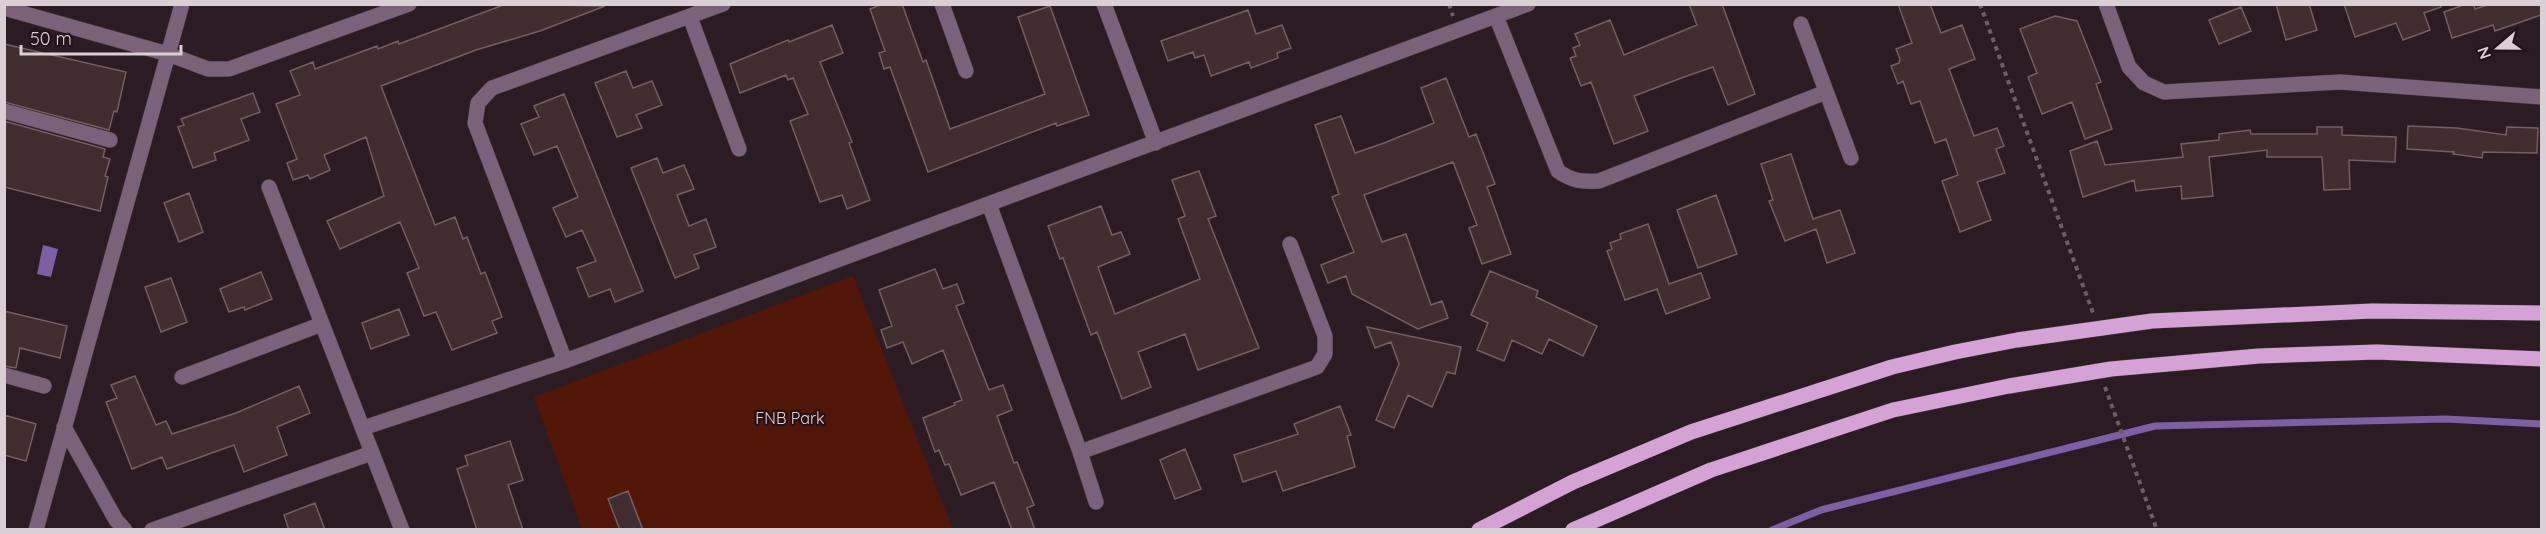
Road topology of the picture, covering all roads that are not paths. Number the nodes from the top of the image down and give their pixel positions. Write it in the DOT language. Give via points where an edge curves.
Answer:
graph roads {
  1 [pos="182,4"];
  2 [pos="409,4"];
  3 [pos="723,4"];
  4 [pos="1104,4"];
  5 [pos="1528,4"];
  6 [pos="2106,4"];
  7 [pos="946,6"];
  8 [pos="4,8"];
  9 [pos="1496,16"];
  10 [pos="690,17"];
  11 [pos="1801,24"];
  12 [pos="168,54"];
  13 [pos="966,71"];
  14 [pos="1826,92"];
  15 [pos="2541,97"];
  16 [pos="4,111"];
  17 [pos="110,140"];
  18 [pos="1156,143"];
  19 [pos="739,149"];
  20 [pos="1851,158"];
  21 [pos="269,187"];
  22 [pos="989,204"];
  23 [pos="1290,244"];
  24 [pos="2541,313"];
  25 [pos="322,324"];
  26 [pos="2541,359"];
  27 [pos="565,362"];
  28 [pos="4,375"];
  29 [pos="182,377"];
  30 [pos="44,386"];
  31 [pos="64,427"];
  32 [pos="363,428"];
  33 [pos="1080,452"];
  34 [pos="372,453"];
  35 [pos="1096,502"];
  36 [pos="36,530"];
  37 [pos="125,530"];
  38 [pos="152,530"];
  39 [pos="402,530"];
  40 [pos="1479,530"];
  41 [pos="1573,530"];
  1 -- 12 [label="street"];
  2 -- 12 [label="street" via="229,69 208,69"];
  3 -- 10 [label="street"];
  4 -- 18 [label="street"];
  5 -- 9 [label="street"];
  6 -- 15 [label="street" via="2129,67 2144,83 2164,92 2340,82"];
  7 -- 13 [label="street"];
  8 -- 12 [label="street"];
  9 -- 14 [label="street" via="1558,171 1582,182 1599,181"];
  9 -- 18 [label="street"];
  10 -- 19 [label="street"];
  10 -- 27 [label="street" via="492,88 478,103 475,123"];
  11 -- 14 [label="street"];
  12 -- 31 [label="street"];
  14 -- 20 [label="street"];
  16 -- 17 [label="street"];
  18 -- 22 [label="street"];
  21 -- 25 [label="street"];
  22 -- 27 [label="street"];
  22 -- 33 [label="street"];
  23 -- 33 [label="street" via="1325,336 1325,354 1317,367"];
  24 -- 40 [label="main road" via="2372,311 2152,321 2017,340 1892,367 1713,424 1573,482"];
  25 -- 29 [label="street"];
  25 -- 32 [label="street"];
  26 -- 41 [label="main road" via="2377,352 2259,356 2099,371 1893,410 1711,471"];
  27 -- 32 [label="street"];
  28 -- 30 [label="street"];
  31 -- 36 [label="street"];
  31 -- 37 [label="street"];
  32 -- 34 [label="street"];
  33 -- 35 [label="street"];
  34 -- 38 [label="street"];
  34 -- 39 [label="street"];
}
